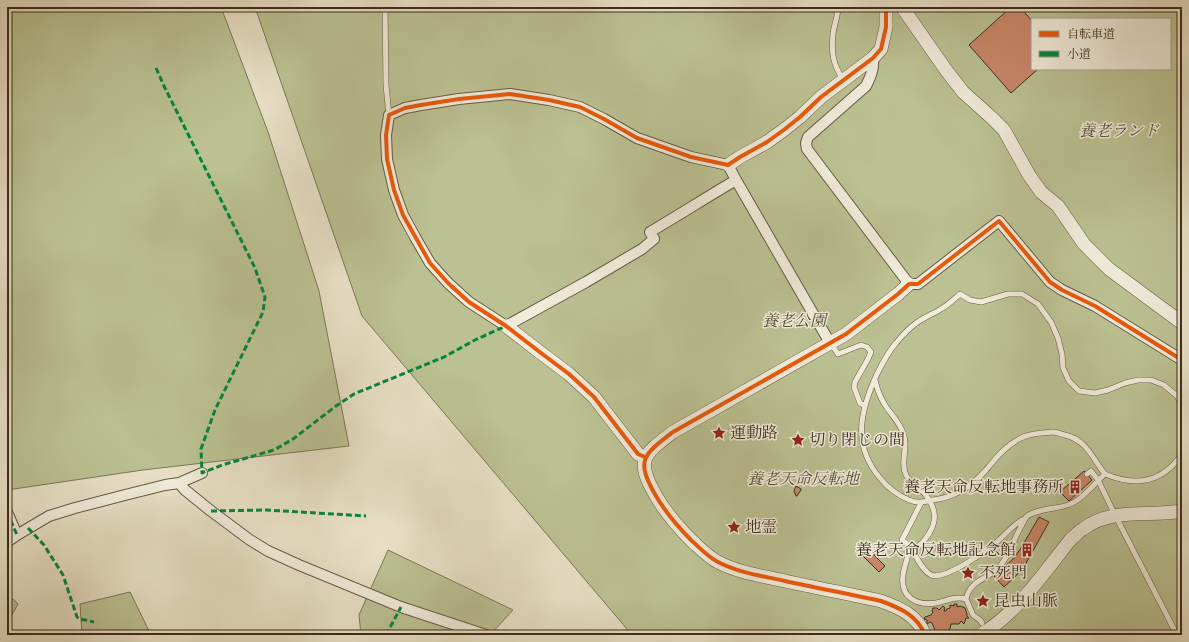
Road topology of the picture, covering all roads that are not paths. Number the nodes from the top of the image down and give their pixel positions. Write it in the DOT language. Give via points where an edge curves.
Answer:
graph roads {
  1 [pos="385,7"];
  2 [pos="838,7"];
  3 [pos="886,7"];
  4 [pos="902,7"];
  5 [pos="873,58"];
  6 [pos="843,80"];
  7 [pos="389,115"];
  8 [pos="728,165"];
  9 [pos="736,180"];
  10 [pos="909,284"];
  11 [pos="1182,323"];
  12 [pos="506,326"];
  13 [pos="832,346"];
  14 [pos="1182,360"];
  15 [pos="874,380"];
  16 [pos="1182,405"];
  17 [pos="865,406"];
  18 [pos="1182,454"];
  19 [pos="645,457"];
  20 [pos="202,473"];
  21 [pos="1087,474"];
  22 [pos="1105,474"];
  23 [pos="1098,480"];
  24 [pos="1090,482"];
  25 [pos="179,483"];
  26 [pos="1087,491"];
  27 [pos="929,501"];
  28 [pos="921,503"];
  29 [pos="1182,511"];
  30 [pos="7,512"];
  31 [pos="1115,515"];
  32 [pos="1026,517"];
  33 [pos="17,534"];
  34 [pos="7,542"];
  35 [pos="913,551"];
  36 [pos="966,599"];
  37 [pos="983,632"];
  38 [pos="486,635"];
  39 [pos="925,635"];
  40 [pos="1177,635"];
  1 -- 7 [label="lane"];
  2 -- 6 [label="lane" via="833,35 833,59 836,70"];
  3 -- 5 [label="street" via="882,49"];
  4 -- 11 [label="street" via="963,92 1004,130 1029,175 1041,192 1058,206 1084,244 1109,269"];
  5 -- 6 [label="street"];
  5 -- 10 [label="street" via="874,68 866,86 808,137 806,143 807,148"];
  6 -- 8 [label="street" via="768,142"];
  7 -- 8 [label="street" via="421,105 510,94 580,107 637,138 691,157"];
  7 -- 12 [label="street" via="386,135 387,159 394,190 415,237 430,263 448,283 469,302"];
  8 -- 9 [label="street"];
  9 -- 12 [label="street" via="650,232 654,239 642,249"];
  9 -- 13 [label="street"];
  10 -- 13 [label="street"];
  10 -- 14 [label="street" via="918,284 999,221 1050,282 1096,306"];
  12 -- 19 [label="street" via="569,374 594,397 638,454"];
  13 -- 17 [label="lane" via="838,354 861,345 867,346 870,352 868,359 854,387 860,403"];
  13 -- 19 [label="street" via="673,432"];
  15 -- 16 [label="lane" via="895,344 915,323 942,309 960,294 970,300 981,302 1008,294 1022,294 1038,304 1051,322 1061,348 1063,368 1069,381 1079,391 1095,393 1125,383 1151,380 1164,385 1177,396"];
  15 -- 17 [label="lane"];
  15 -- 27 [label="lane" via="885,406 898,421 905,436 905,473"];
  17 -- 28 [label="lane" via="861,440 874,471 896,494"];
  18 -- 22 [label="lane" via="1168,470 1156,477 1132,481"];
  19 -- 39 [label="street" via="645,472 662,508 701,549 718,562 746,573 881,601 898,607 912,616"];
  20 -- 25 [label="street"];
  21 -- 23 [label="lane" via="1091,471"];
  22 -- 23 [label="lane"];
  22 -- 27 [label="lane" via="1081,441 1056,432 1030,434 1021,437 999,454 972,485 957,494"];
  23 -- 26 [label="lane"];
  23 -- 31 [label="lane"];
  24 -- 26 [label="lane" via="1092,483 1085,489"];
  25 -- 33 [label="street" via="49,516"];
  25 -- 38 [label="street" via="211,511 268,551 401,608"];
  26 -- 32 [label="lane" via="1076,502 1067,506"];
  27 -- 28 [label="lane"];
  27 -- 35 [label="lane" via="936,519 934,527"];
  28 -- 35 [label="lane" via="902,540"];
  29 -- 31 [label="street"];
  30 -- 33 [label="street"];
  31 -- 37 [label="street" via="1083,528 1011,612"];
  31 -- 40 [label="lane"];
  32 -- 35 [label="lane" via="1017,522 1000,540 950,572 932,575"];
  32 -- 36 [label="lane" via="999,567 968,591"];
  33 -- 34 [label="street"];
  35 -- 36 [label="lane" via="908,554 903,575 906,594 912,600 934,603 958,597"];
  36 -- 37 [label="lane" via="973,616 980,620"];
}
